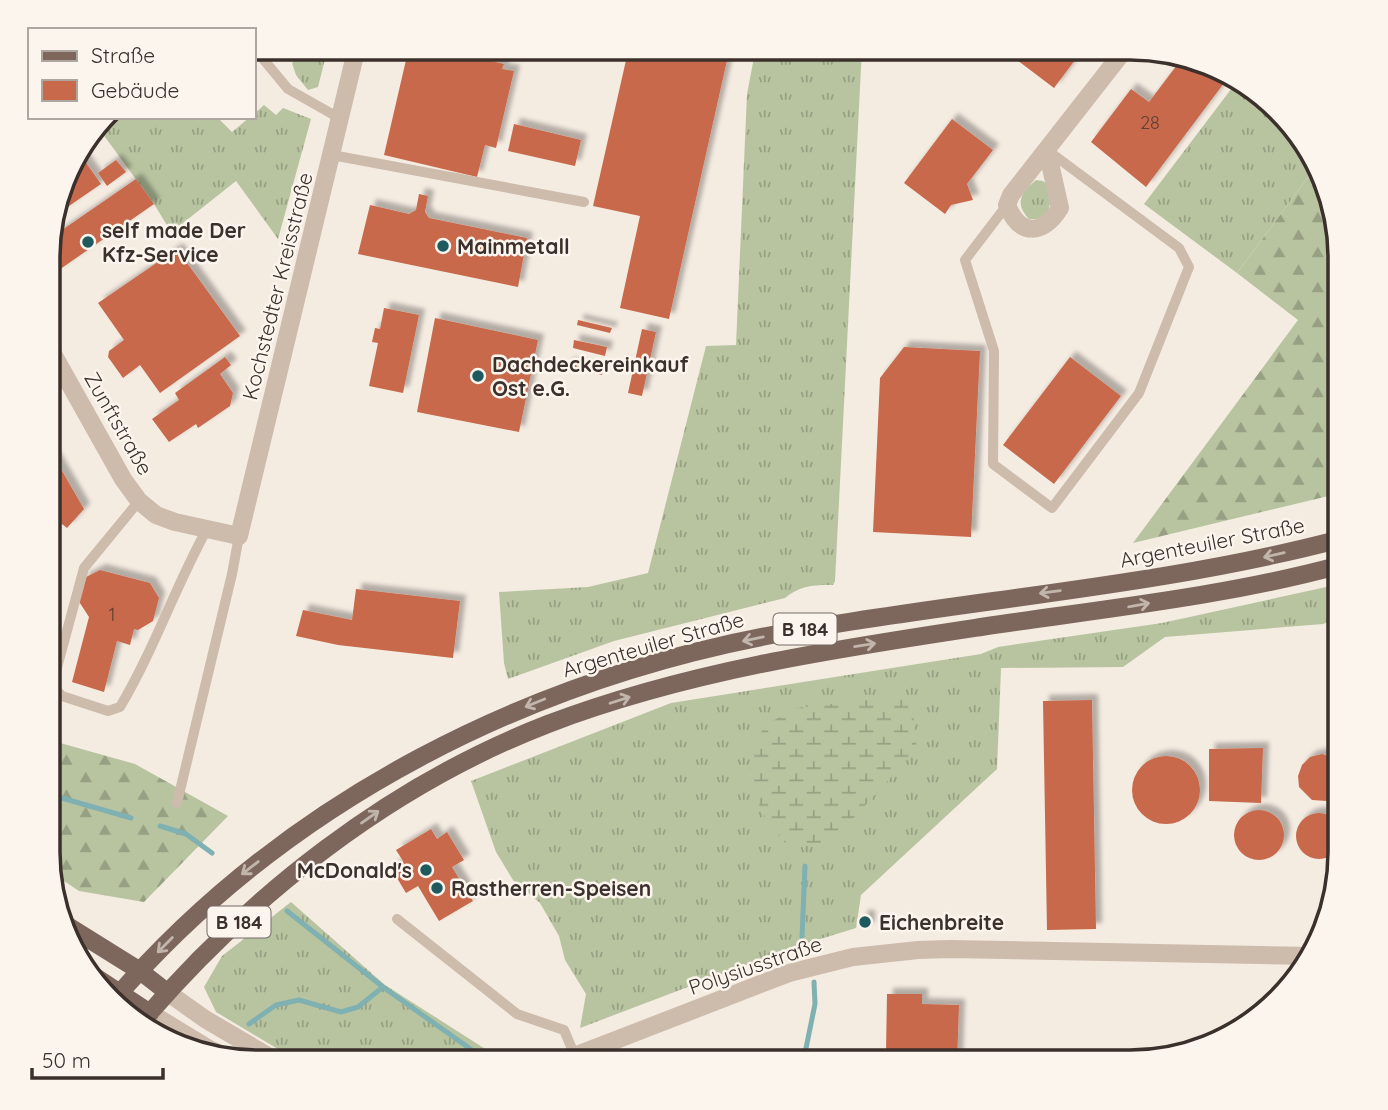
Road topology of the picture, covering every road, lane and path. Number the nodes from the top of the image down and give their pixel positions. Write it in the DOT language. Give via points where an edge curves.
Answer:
graph roads {
  1 [pos="264,60"];
  2 [pos="354,60"];
  3 [pos="1117,60"];
  4 [pos="341,119"];
  5 [pos="1047,150"];
  6 [pos="332,155"];
  7 [pos="584,202"];
  8 [pos="1007,205"];
  9 [pos="60,367"];
  10 [pos="139,501"];
  11 [pos="207,529"];
  12 [pos="239,536"];
  13 [pos="1328,542"];
  14 [pos="1328,568"];
  15 [pos="60,656"];
  16 [pos="60,694"];
  17 [pos="177,803"];
  18 [pos="397,919"];
  19 [pos="76,931"];
  20 [pos="1299,956"];
  21 [pos="140,971"];
  22 [pos="167,992"];
  23 [pos="120,994"];
  24 [pos="147,1016"];
  25 [pos="257,1050"];
  26 [pos="566,1050"];
  27 [pos="590,1050"];
  1 -- 4 [label="lane" via="288,89"];
  2 -- 4 [label="street, Kochstedter Kreisstraße"];
  3 -- 5 [label="street"];
  4 -- 6 [label="street, Kochstedter Kreisstraße"];
  5 -- 8 [label="street"];
  5 -- 8 [label="street" via="1060,208 1052,222 1023,227 1013,220"];
  5 -- 8 [label="lane" via="1179,248 1189,267 1139,393 1052,509 993,464 994,351 965,260"];
  6 -- 7 [label="lane"];
  6 -- 12 [label="street, Kochstedter Kreisstraße"];
  9 -- 10 [label="street, Zunftstraße"];
  10 -- 11 [label="street, Zunftstraße" via="156,515"];
  10 -- 15 [label="lane" via="84,568"];
  11 -- 12 [label="street, Zunftstraße"];
  11 -- 16 [label="lane" via="120,706 108,711"];
  12 -- 17 [label="lane"];
  13 -- 21 [label="main road, Argenteuiler Straße / B 184, one-way" via="1186,571 791,631 591,682 454,738 304,827 236,879"];
  22 -- 14 [label="main road, B 184, one-way" via="262,901 375,814 485,752 548,724 624,698 762,662 1112,609"];
  18 -- 26 [label="lane" via="517,1014 564,1030"];
  19 -- 21 [label="main road"];
  20 -- 27 [label="street, Polysiusstraße" via="950,949 853,957 768,980"];
  21 -- 22 [label="main road"];
  21 -- 23 [label="main road, Argenteuiler Straße / B 184"];
  22 -- 24 [label="main road, B 184"];
  22 -- 25 [label="street"];
}
